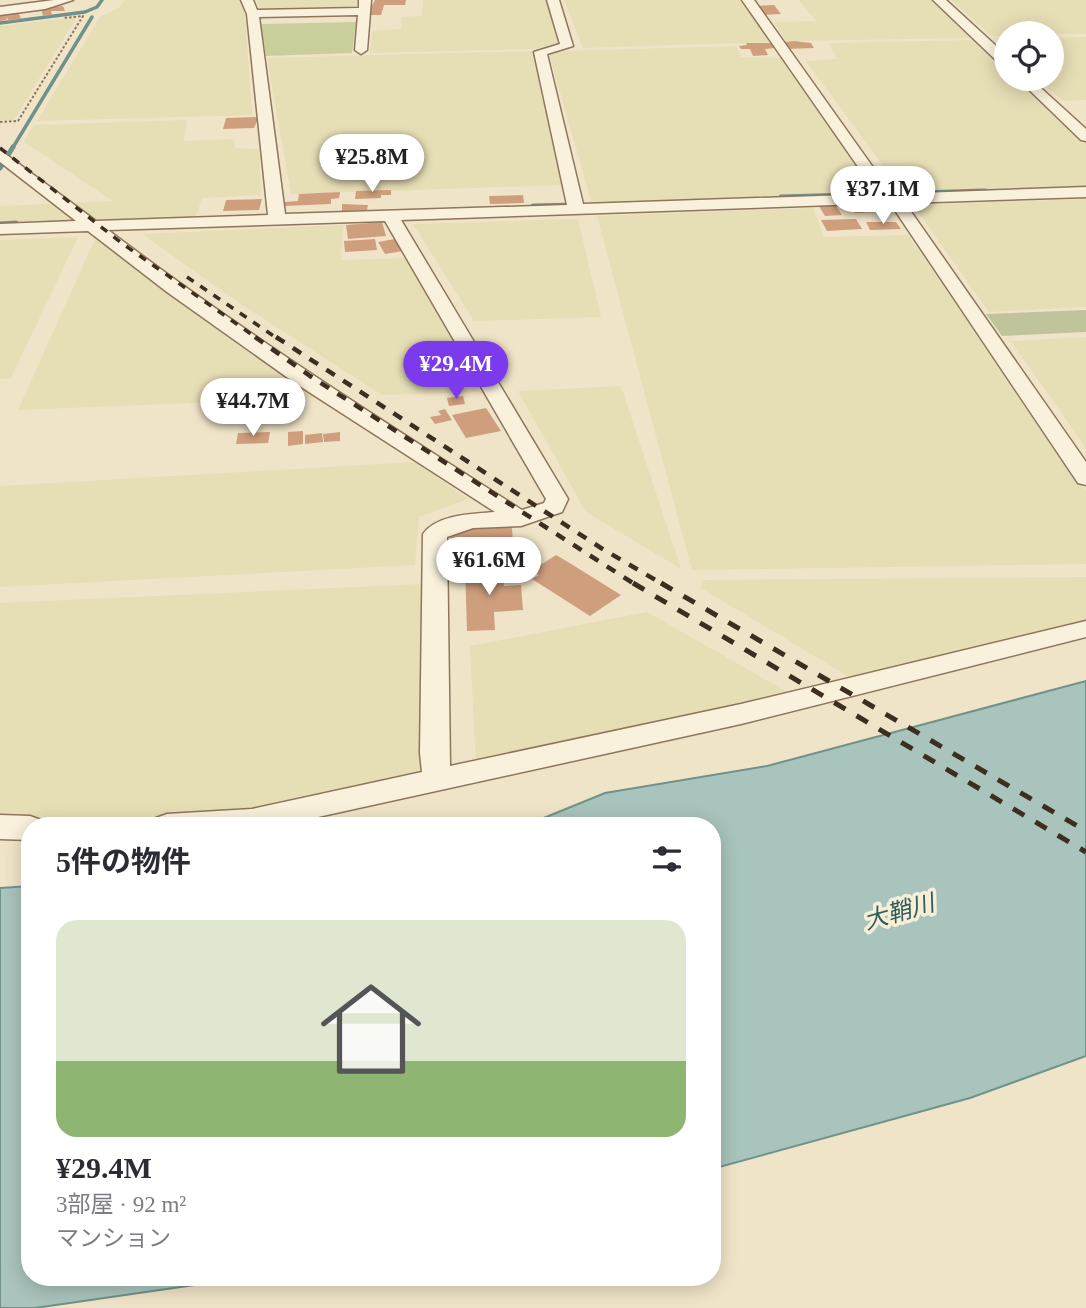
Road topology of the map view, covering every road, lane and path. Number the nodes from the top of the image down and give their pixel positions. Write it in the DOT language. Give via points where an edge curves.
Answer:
graph roads {
  1 [pos="67,0"];
  2 [pos="247,0"];
  3 [pos="553,0"];
  4 [pos="748,0"];
  5 [pos="939,0"];
  6 [pos="365,6"];
  7 [pos="0,11"];
  8 [pos="253,14"];
  9 [pos="55,19"];
  10 [pos="361,50"];
  11 [pos="994,51"];
  12 [pos="1037,91"];
  13 [pos="0,122"];
  14 [pos="1086,137"];
  15 [pos="5,160"];
  16 [pos="1086,192"];
  17 [pos="888,197"];
  18 [pos="576,206"];
  19 [pos="390,216"];
  20 [pos="277,217"];
  21 [pos="89,223"];
  22 [pos="0,229"];
  23 [pos="1086,478"];
  24 [pos="521,519"];
  25 [pos="1086,629"];
  26 [pos="438,779"];
  27 [pos="266,817"];
  28 [pos="0,827"];
  29 [pos="21,828"];
  1 -- 7 [label="street"];
  2 -- 8 [label="street"];
  3 -- 18 [label="street" via="567,46 540,52"];
  4 -- 17 [label="street"];
  5 -- 11 [label="street"];
  6 -- 8 [label="street"];
  6 -- 10 [label="street"];
  8 -- 20 [label="street"];
  9 -- 13 [label="path" via="83,16 18,121"];
  12 -- 14 [label="street"];
  15 -- 21 [label="street"];
  16 -- 17 [label="street"];
  17 -- 18 [label="street"];
  17 -- 23 [label="street"];
  18 -- 19 [label="street"];
  19 -- 20 [label="street"];
  19 -- 24 [label="street" via="557,499 554,508"];
  20 -- 21 [label="street"];
  21 -- 22 [label="street"];
  21 -- 24 [label="street" via="302,379"];
  24 -- 26 [label="street" via="450,524 435,534 434,753"];
  25 -- 26 [label="street" via="741,714"];
  26 -- 27 [label="street"];
  28 -- 29 [label="street"];
}
